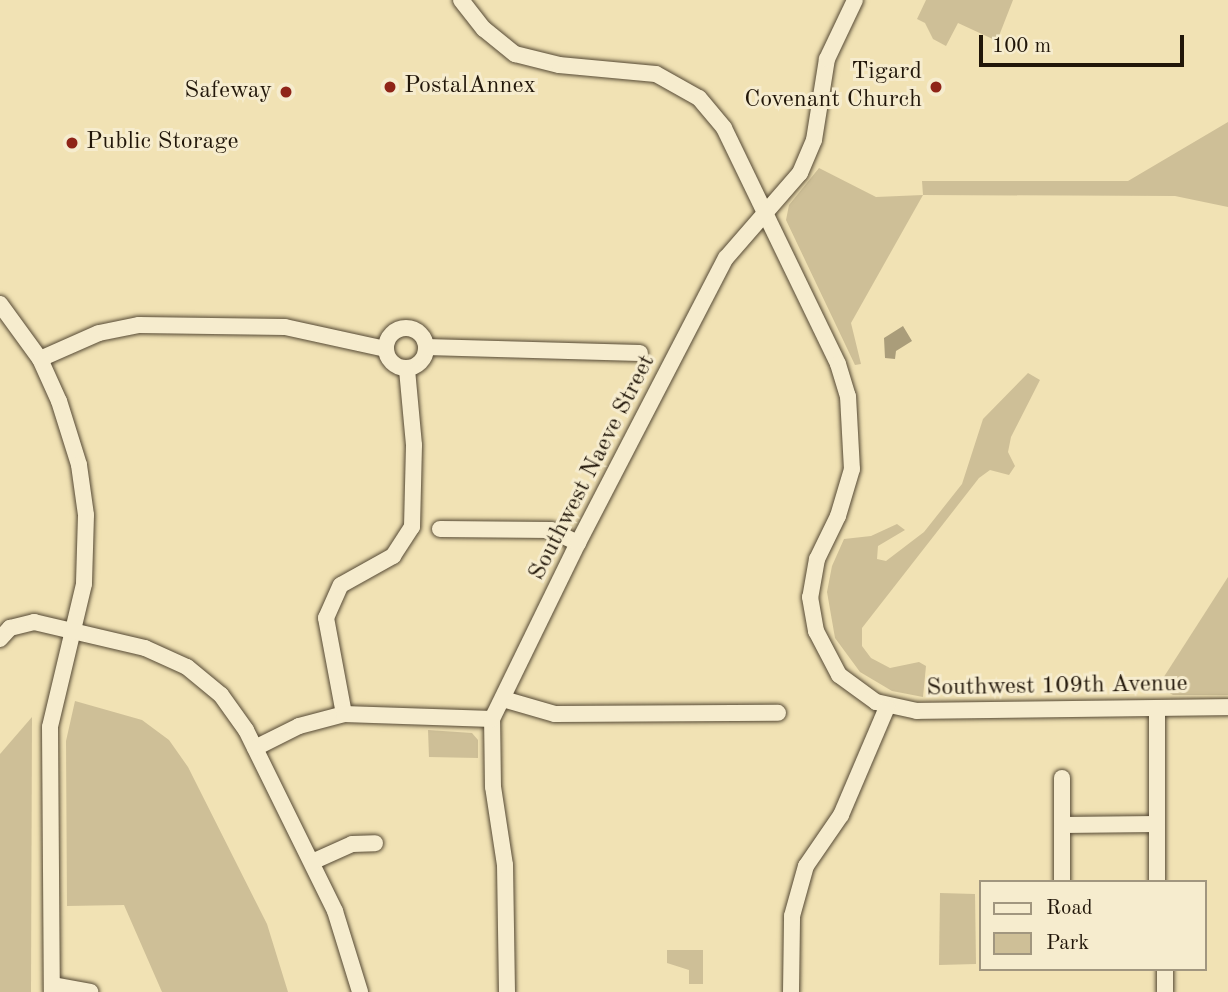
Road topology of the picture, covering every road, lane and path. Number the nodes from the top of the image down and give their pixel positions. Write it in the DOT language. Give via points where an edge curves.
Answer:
graph roads {
  1 [pos="461,0"];
  2 [pos="855,0"];
  3 [pos="764,210"];
  4 [pos="0,304"];
  5 [pos="426,348"];
  6 [pos="386,349"];
  7 [pos="640,353"];
  8 [pos="40,359"];
  9 [pos="407,369"];
  10 [pos="440,529"];
  11 [pos="578,543"];
  12 [pos="75,630"];
  13 [pos="0,639"];
  14 [pos="503,699"];
  15 [pos="887,707"];
  16 [pos="1228,707"];
  17 [pos="1157,708"];
  18 [pos="778,713"];
  19 [pos="344,714"];
  20 [pos="492,719"];
  21 [pos="255,748"];
  22 [pos="1062,778"];
  23 [pos="1157,824"];
  24 [pos="1062,825"];
  25 [pos="375,843"];
  26 [pos="312,862"];
  27 [pos="1062,880"];
  28 [pos="1157,880"];
  29 [pos="1165,971"];
  30 [pos="52,989"];
  31 [pos="90,992"];
  32 [pos="360,992"];
  33 [pos="507,992"];
  34 [pos="791,992"];
  35 [pos="1165,992"];
  1 -- 3 [label="street" via="495,39 526,59 641,70 688,90 724,128"];
  2 -- 3 [label="street, Southwest Naeve Street" via="827,60 809,155 800,173"];
  3 -- 11 [label="street, Southwest Naeve Street" via="726,258"];
  3 -- 15 [label="street" via="838,364 852,417 854,453 847,489 811,584 816,631 839,675"];
  4 -- 8 [label="street"];
  5 -- 6 [label="street" via="419,334 405,328 391,335"];
  5 -- 7 [label="street"];
  5 -- 9 [label="street" via="420,362"];
  6 -- 8 [label="street" via="285,327 139,325 99,333"];
  6 -- 9 [label="street" via="392,363"];
  8 -- 12 [label="street" via="71,432 85,498 87,563"];
  9 -- 19 [label="street" via="415,518 393,556 341,584 326,618"];
  10 -- 11 [label="street" via="551,530"];
  11 -- 14 [label="street, Southwest Naeve Street"];
  12 -- 13 [label="street" via="22,622"];
  12 -- 21 [label="street" via="145,648 187,667 221,695"];
  12 -- 30 [label="street" via="50,727"];
  14 -- 18 [label="street" via="555,714"];
  14 -- 20 [label="street, Southwest Naeve Street"];
  15 -- 17 [label="street, Southwest 109th Avenue" via="917,711"];
  15 -- 34 [label="street" via="841,815 806,866 792,916"];
  16 -- 17 [label="street, Southwest 109th Avenue"];
  17 -- 23 [label="street"];
  19 -- 20 [label="street"];
  19 -- 21 [label="street" via="299,726"];
  20 -- 33 [label="street, Southwest Naeve Street" via="493,787 505,865"];
  21 -- 26 [label="street"];
  22 -- 24 [label="street"];
  23 -- 24 [label="street"];
  23 -- 28 [label="street"];
  24 -- 27 [label="street"];
  25 -- 26 [label="street" via="352,844"];
  26 -- 32 [label="street" via="335,911"];
  29 -- 35 [label="street"];
  30 -- 31 [label="street"];
}
